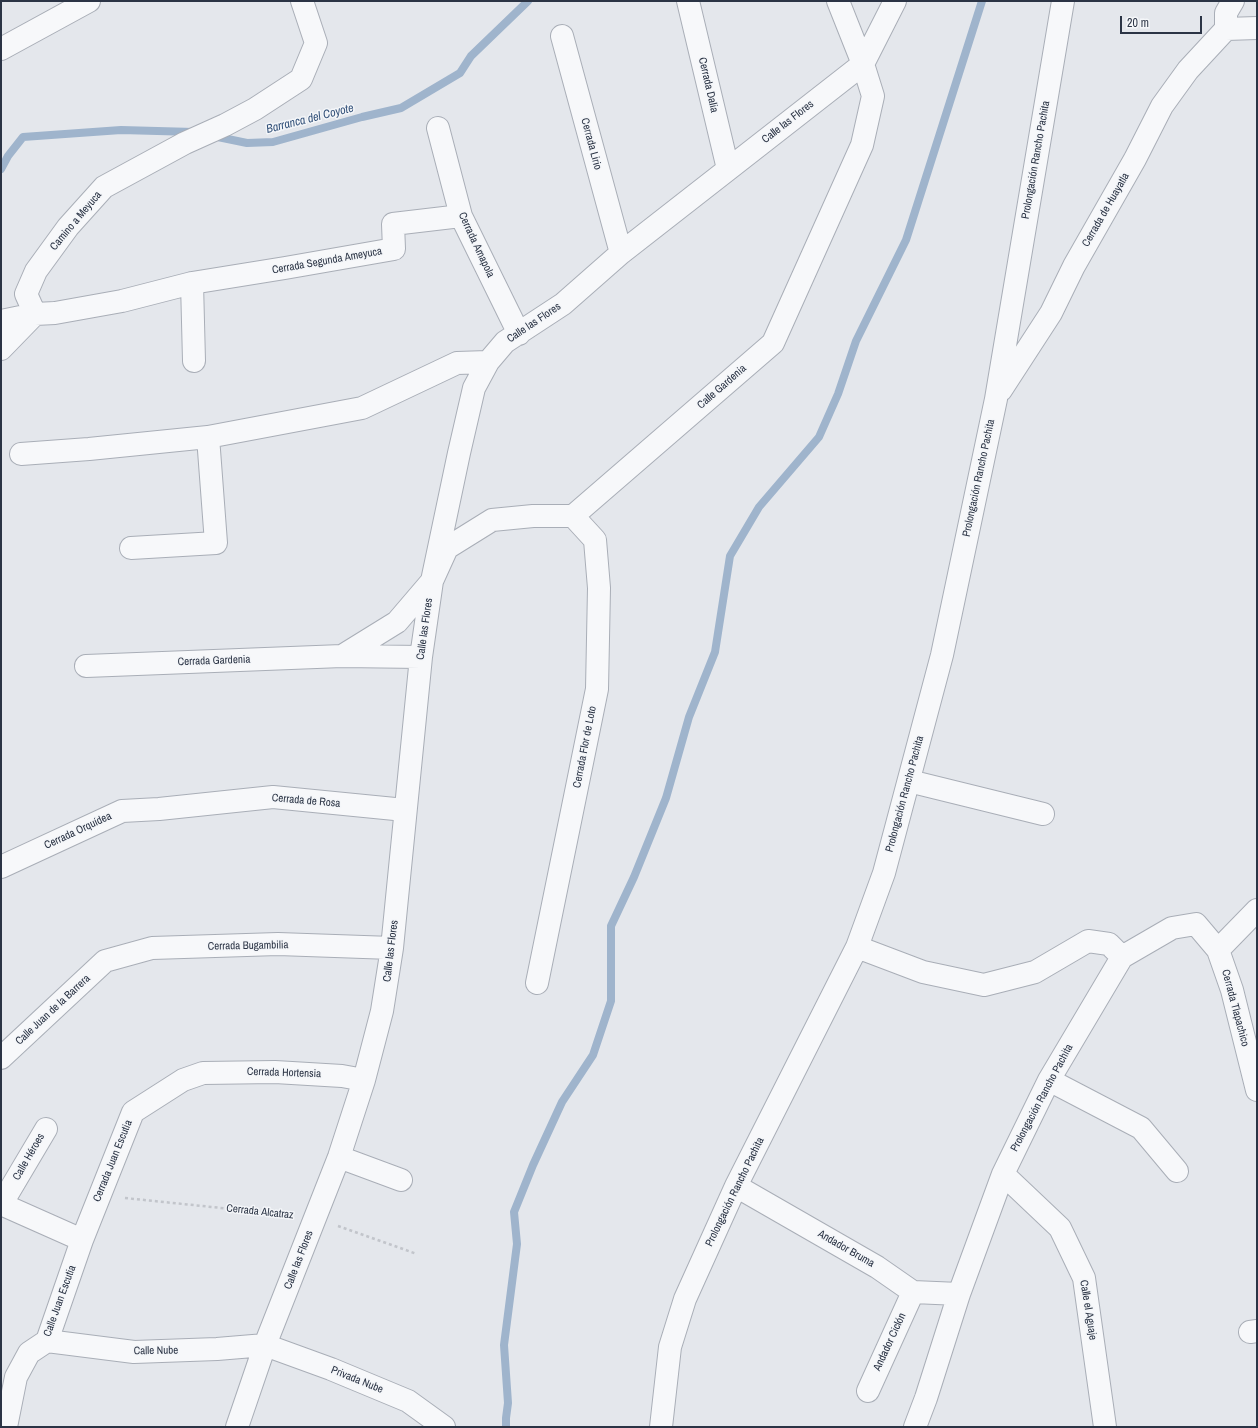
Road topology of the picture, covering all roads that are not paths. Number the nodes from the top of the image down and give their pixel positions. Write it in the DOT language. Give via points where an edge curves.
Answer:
graph roads {
  1 [pos="89,1"];
  2 [pos="302,1"];
  3 [pos="688,1"];
  4 [pos="838,1"];
  5 [pos="895,1"];
  6 [pos="1063,1"];
  7 [pos="1233,1"];
  8 [pos="1257,28"];
  9 [pos="1226,29"];
  10 [pos="562,36"];
  11 [pos="1,49"];
  12 [pos="862,64"];
  13 [pos="438,128"];
  14 [pos="728,169"];
  15 [pos="461,216"];
  16 [pos="621,253"];
  17 [pos="192,283"];
  18 [pos="35,314"];
  19 [pos="1,321"];
  20 [pos="519,334"];
  21 [pos="1,349"];
  22 [pos="194,361"];
  23 [pos="488,362"];
  24 [pos="996,398"];
  25 [pos="208,437"];
  26 [pos="21,454"];
  27 [pos="573,516"];
  28 [pos="131,548"];
  29 [pos="432,581"];
  30 [pos="342,656"];
  31 [pos="421,657"];
  32 [pos="86,666"];
  33 [pos="909,781"];
  34 [pos="159,809"];
  35 [pos="405,810"];
  36 [pos="1043,814"];
  37 [pos="1,867"];
  38 [pos="1257,910"];
  39 [pos="857,947"];
  40 [pos="392,948"];
  41 [pos="1218,950"];
  42 [pos="1122,957"];
  43 [pos="105,961"];
  44 [pos="537,983"];
  45 [pos="1,1058"];
  46 [pos="203,1073"];
  47 [pos="364,1080"];
  48 [pos="1049,1080"];
  49 [pos="1257,1090"];
  50 [pos="46,1129"];
  51 [pos="339,1157"];
  52 [pos="1177,1171"];
  53 [pos="1003,1174"];
  54 [pos="401,1180"];
  55 [pos="736,1186"];
  56 [pos="1,1205"];
  57 [pos="82,1240"];
  58 [pos="913,1292"];
  59 [pos="959,1294"];
  60 [pos="47,1341"];
  61 [pos="265,1345"];
  62 [pos="868,1391"];
  63 [pos="7,1425"];
  64 [pos="237,1427"];
  65 [pos="444,1427"];
  66 [pos="661,1427"];
  67 [pos="915,1427"];
  68 [pos="1105,1427"];
  1 -- 11 [label="street"];
  2 -- 18 [label="street, Camino a Meyuca" via="316,43 301,79 255,110 185,143 104,187 68,227 36,271 26,294"];
  3 -- 14 [label="street, Cerrada Dalia"];
  4 -- 12 [label="street, Calle Gardenia"];
  5 -- 12 [label="street, Calle las Flores"];
  6 -- 24 [label="street, Prolongación Rancho Pachita"];
  7 -- 9 [label="street" via="1226,13"];
  8 -- 9 [label="street"];
  9 -- 24 [label="street, Cerrada de Huayatla" via="1188,70 1162,106 1051,313"];
  10 -- 16 [label="street, Cerrada Lirio"];
  12 -- 14 [label="street, Calle las Flores"];
  12 -- 27 [label="street, Calle Gardenia" via="873,96 862,146 773,343"];
  13 -- 15 [label="street, Cerrada Amapola"];
  14 -- 16 [label="street, Calle las Flores"];
  15 -- 17 [label="street, Cerrada Segunda Ameyuca" via="393,224 394,249"];
  15 -- 20 [label="street, Cerrada Amapola"];
  16 -- 20 [label="street, Calle las Flores" via="563,304"];
  17 -- 18 [label="street, Cerrada Segunda Ameyuca" via="122,301"];
  17 -- 22 [label="street"];
  18 -- 19 [label="street, Cerrada Segunda Ameyuca"];
  18 -- 21 [label="street"];
  20 -- 23 [label="street, Calle las Flores" via="505,342"];
  23 -- 25 [label="street" via="457,363 362,408"];
  23 -- 29 [label="street, Calle las Flores" via="474,388"];
  24 -- 33 [label="street, Prolongación Rancho Pachita" via="942,655"];
  25 -- 26 [label="street" via="89,450"];
  25 -- 28 [label="street" via="216,543"];
  27 -- 29 [label="street" via="532,516 492,520 447,548"];
  27 -- 44 [label="street, Cerrada Flor de Loto" via="595,540 598,588 597,689"];
  29 -- 30 [label="street, Cerrada Gardenia" via="397,622"];
  29 -- 31 [label="street, Calle las Flores"];
  30 -- 31 [label="street, Cerrada Gardenia"];
  30 -- 32 [label="street, Cerrada Gardenia"];
  31 -- 35 [label="street, Calle las Flores"];
  33 -- 36 [label="street"];
  33 -- 39 [label="street, Prolongación Rancho Pachita" via="884,873"];
  34 -- 35 [label="street, Cerrada de Rosa" via="273,797"];
  34 -- 37 [label="street, Cerrada Orquídea" via="122,811"];
  35 -- 40 [label="street, Calle las Flores"];
  38 -- 41 [label="street"];
  39 -- 42 [label="street" via="923,972 984,985 1035,972 1088,941 1109,944"];
  39 -- 55 [label="street, Prolongación Rancho Pachita"];
  40 -- 43 [label="street, Cerrada Bugambilia" via="278,944 152,948"];
  40 -- 47 [label="street, Calle las Flores" via="382,1011"];
  41 -- 42 [label="street" via="1196,924 1172,928"];
  41 -- 49 [label="street, Cerrada Tlapachico" via="1232,990"];
  42 -- 48 [label="street, Prolongación Rancho Pachita"];
  43 -- 45 [label="street, Calle Juan de la Barrera"];
  46 -- 47 [label="street, Cerrada Hortensia" via="275,1072 342,1076"];
  46 -- 57 [label="street, Cerrada Juan Escutia" via="183,1080 133,1112"];
  47 -- 51 [label="street, Calle las Flores"];
  48 -- 52 [label="street" via="1141,1128"];
  48 -- 53 [label="street, Prolongación Rancho Pachita"];
  50 -- 56 [label="street, Calle Héroes"];
  51 -- 54 [label="street"];
  51 -- 61 [label="street, Calle las Flores"];
  53 -- 59 [label="street, Prolongación Rancho Pachita"];
  53 -- 68 [label="street, Calle el Aguaje" via="1060,1228 1084,1278"];
  55 -- 58 [label="street, Andador Bruma" via="877,1267"];
  55 -- 66 [label="street, Prolongación Rancho Pachita" via="685,1299 670,1347"];
  56 -- 57 [label="street"];
  57 -- 60 [label="street, Calle Juan Escutia"];
  58 -- 59 [label="street"];
  58 -- 62 [label="street, Andador Ciclón"];
  59 -- 67 [label="street, Prolongación Rancho Pachita"];
  60 -- 61 [label="street, Calle Nube" via="134,1352"];
  60 -- 63 [label="street, Calle Juan Escutia" via="29,1353 16,1377"];
  61 -- 64 [label="street, Calle las Flores"];
  61 -- 65 [label="street, Privada Nube" via="408,1401"];
}
